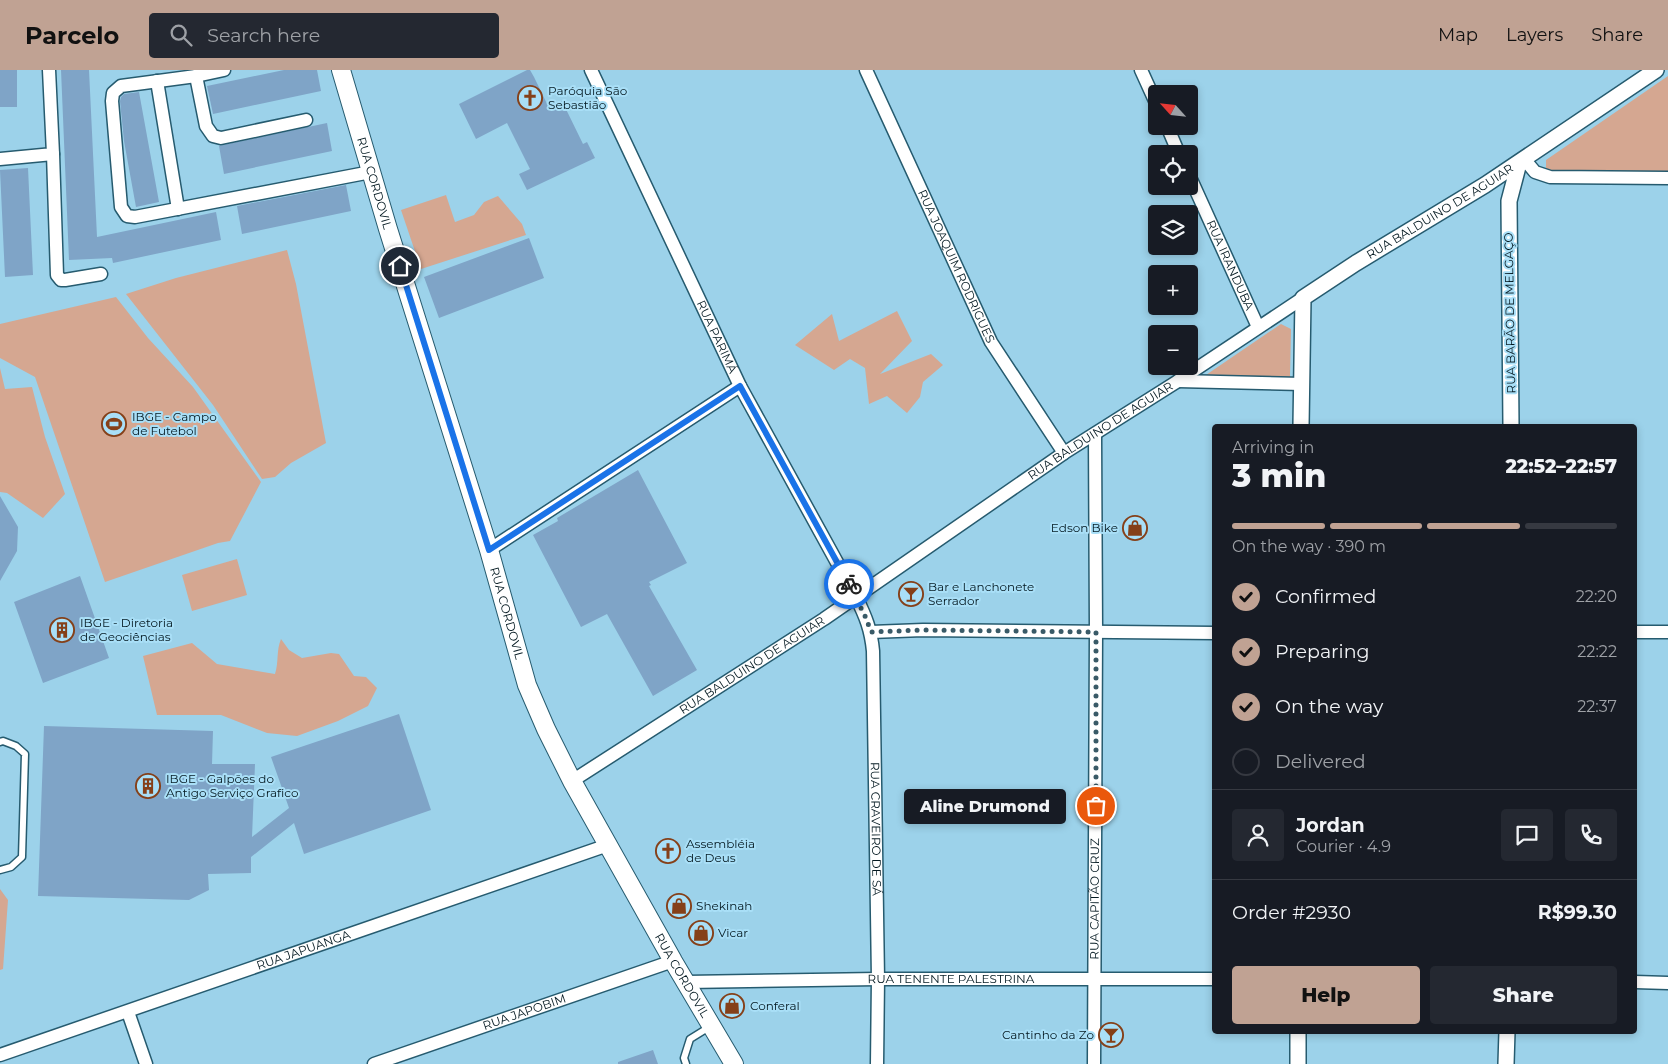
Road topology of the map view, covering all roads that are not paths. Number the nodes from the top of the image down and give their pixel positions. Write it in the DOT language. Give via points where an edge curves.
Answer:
graph roads {
  1 [pos="49,70"];
  2 [pos="224,70"];
  3 [pos="341,70"];
  4 [pos="591,70"];
  5 [pos="866,70"];
  6 [pos="1141,70"];
  7 [pos="1656,70"];
  8 [pos="196,76"];
  9 [pos="157,81"];
  10 [pos="1148,85"];
  11 [pos="306,120"];
  12 [pos="53,154"];
  13 [pos="0,159"];
  14 [pos="1521,161"];
  15 [pos="371,172"];
  16 [pos="1540,174"];
  17 [pos="1668,178"];
  18 [pos="1485,185"];
  19 [pos="1198,195"];
  20 [pos="1509,198"];
  21 [pos="178,209"];
  22 [pos="101,274"];
  23 [pos="1303,298"];
  24 [pos="1258,327"];
  25 [pos="1178,381"];
  26 [pos="1302,384"];
  27 [pos="740,386"];
  28 [pos="1302,424"];
  29 [pos="1511,424"];
  30 [pos="1095,434"];
  31 [pos="1064,453"];
  32 [pos="489,550"];
  33 [pos="856,598"];
  34 [pos="871,632"];
  35 [pos="1096,632"];
  36 [pos="1637,632"];
  37 [pos="1668,632"];
  38 [pos="1212,633"];
  39 [pos="0,742"];
  40 [pos="572,781"];
  41 [pos="608,845"];
  42 [pos="0,870"];
  43 [pos="673,960"];
  44 [pos="878,979"];
  45 [pos="1212,979"];
  46 [pos="1095,980"];
  47 [pos="687,982"];
  48 [pos="1637,982"];
  49 [pos="1668,983"];
  50 [pos="128,1012"];
  51 [pos="712,1025"];
  52 [pos="1298,1034"];
  53 [pos="1506,1034"];
  54 [pos="0,1056"];
  55 [pos="146,1064"];
  56 [pos="374,1064"];
  57 [pos="686,1064"];
  58 [pos="734,1064"];
  59 [pos="877,1064"];
  60 [pos="1094,1064"];
  61 [pos="1298,1064"];
  62 [pos="1506,1064"];
  1 -- 12 [label="street"];
  2 -- 8 [label="street"];
  3 -- 15 [label="main road, RUA CORDOVIL"];
  4 -- 27 [label="street, RUA PARIMÁ"];
  5 -- 31 [label="street, RUA JOAQUIM RODRIGUES" via="991,342"];
  6 -- 10 [label="street"];
  7 -- 14 [label="street, RUA BALDUINO DE AGUIAR"];
  8 -- 9 [label="street"];
  8 -- 11 [label="street" via="206,126 213,136 221,138"];
  9 -- 21 [label="street"];
  9 -- 21 [label="street" via="121,86 112,94 121,207 127,216 135,217"];
  12 -- 13 [label="street"];
  12 -- 22 [label="street" via="57,275 66,280"];
  14 -- 16 [label="street"];
  14 -- 18 [label="street, RUA BALDUINO DE AGUIAR"];
  14 -- 20 [label="street, RUA BARÃO DE MELGAÇO"];
  15 -- 21 [label="street"];
  15 -- 32 [label="main road, RUA CORDOVIL"];
  16 -- 17 [label="street" via="1550,177"];
  16 -- 20 [label="street" via="1516,184"];
  18 -- 20 [label="street"];
  18 -- 23 [label="street, RUA BALDUINO DE AGUIAR"];
  19 -- 24 [label="street, RUA IRANDUBA"];
  20 -- 29 [label="street, RUA BARÃO DE MELGAÇO"];
  23 -- 24 [label="street, RUA BALDUINO DE AGUIAR"];
  23 -- 26 [label="street"];
  24 -- 25 [label="street, RUA BALDUINO DE AGUIAR"];
  25 -- 26 [label="street"];
  25 -- 30 [label="street, RUA BALDUINO DE AGUIAR"];
  26 -- 28 [label="street"];
  27 -- 32 [label="street"];
  27 -- 33 [label="street, RUA PARIMÁ"];
  30 -- 31 [label="street, RUA BALDUINO DE AGUIAR"];
  30 -- 35 [label="street, RUA CAPITÃO CRUZ"];
  31 -- 33 [label="street, RUA BALDUINO DE AGUIAR"];
  32 -- 40 [label="main road, RUA CORDOVIL" via="527,685"];
  33 -- 34 [label="street, RUA CRAVEIRO DE SÁ"];
  33 -- 40 [label="street, RUA BALDUINO DE AGUIAR"];
  34 -- 35 [label="street"];
  34 -- 44 [label="street, RUA CRAVEIRO DE SÁ"];
  35 -- 38 [label="street"];
  35 -- 46 [label="street, RUA CAPITÃO CRUZ"];
  36 -- 37 [label="street"];
  39 -- 42 [label="lane" via="3,740 16,746 26,754 22,857"];
  40 -- 41 [label="main road, RUA CORDOVIL"];
  41 -- 43 [label="main road, RUA CORDOVIL"];
  41 -- 50 [label="street, RUA JAPUANGA"];
  43 -- 47 [label="main road, RUA CORDOVIL"];
  43 -- 56 [label="street, RUA JAPOBIM"];
  44 -- 46 [label="street, RUA TENENTE PALESTRINA"];
  44 -- 47 [label="street, RUA TENENTE PALESTRINA"];
  44 -- 59 [label="street, RUA CRAVEIRO DE SÁ"];
  45 -- 46 [label="street, RUA TENENTE PALESTRINA"];
  46 -- 60 [label="street, RUA CAPITÃO CRUZ"];
  47 -- 51 [label="main road, RUA CORDOVIL"];
  48 -- 49 [label="street"];
  50 -- 54 [label="street, RUA JAPUANGA"];
  50 -- 55 [label="street"];
  51 -- 57 [label="lane" via="690,1039 684,1058"];
  51 -- 58 [label="main road, RUA CORDOVIL"];
  52 -- 61 [label="street"];
  53 -- 62 [label="street"];
}
